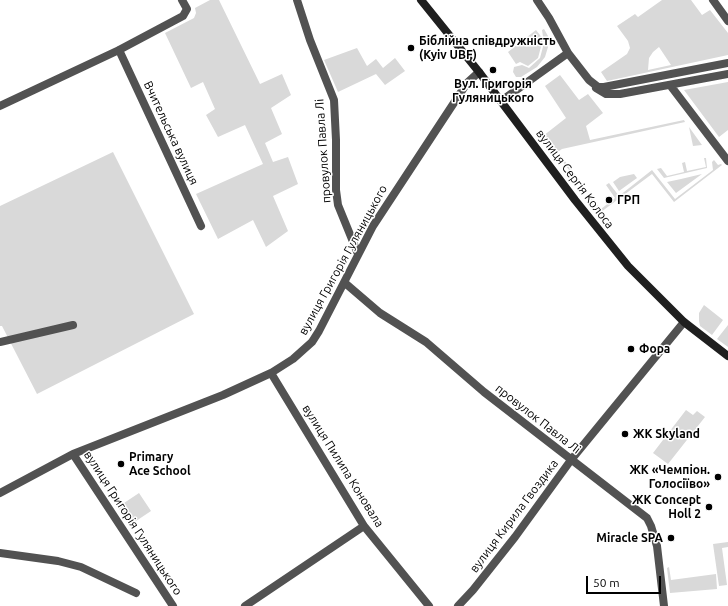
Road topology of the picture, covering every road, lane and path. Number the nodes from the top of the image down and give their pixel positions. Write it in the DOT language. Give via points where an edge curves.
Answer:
graph roads {
  1 [pos="182,0"];
  2 [pos="296,0"];
  3 [pos="421,0"];
  4 [pos="537,0"];
  5 [pos="713,0"];
  6 [pos="728,20"];
  7 [pos="119,50"];
  8 [pos="568,53"];
  9 [pos="728,63"];
  10 [pos="479,72"];
  11 [pos="728,74"];
  12 [pos="589,80"];
  13 [pos="670,85"];
  14 [pos="501,101"];
  15 [pos="0,106"];
  16 [pos="728,161"];
  17 [pos="201,226"];
  18 [pos="358,254"];
  19 [pos="345,283"];
  20 [pos="73,325"];
  21 [pos="681,325"];
  22 [pos="0,342"];
  23 [pos="728,356"];
  24 [pos="271,372"];
  25 [pos="72,454"];
  26 [pos="571,460"];
  27 [pos="0,493"];
  28 [pos="364,526"];
  29 [pos="0,553"];
  30 [pos="136,593"];
  31 [pos="173,606"];
  32 [pos="245,606"];
  33 [pos="429,606"];
  34 [pos="458,606"];
  35 [pos="664,606"];
  1 -- 7 [label="street" via="187,10 183,16"];
  2 -- 18 [label="street, провулок Павла Лі" via="334,100 338,205"];
  3 -- 10 [label="street, вулиця Сергія Колоса"];
  4 -- 8 [label="street"];
  5 -- 6 [label="street"];
  7 -- 15 [label="street"];
  7 -- 17 [label="street, Вчительська вулиця"];
  8 -- 12 [label="street"];
  8 -- 14 [label="street"];
  9 -- 12 [label="street" via="604,87 596,86"];
  10 -- 14 [label="street, вулиця Сергія Колоса"];
  10 -- 18 [label="street, вулиця Григорія Гуляницького" via="467,83 427,141"];
  11 -- 13 [label="street"];
  12 -- 13 [label="street" via="600,91 615,95"];
  13 -- 16 [label="street"];
  14 -- 21 [label="street, вулиця Сергія Колоса" via="628,266"];
  18 -- 19 [label="street, вулиця Григорія Гуляницького"];
  19 -- 24 [label="street, вулиця Григорія Гуляницького" via="312,342 293,359"];
  19 -- 26 [label="street, провулок Павла Лі" via="380,313 426,342 484,392"];
  20 -- 22 [label="street"];
  21 -- 23 [label="street, вулиця Сергія Колоса"];
  21 -- 26 [label="street, вулиця Кирила Гвоздика"];
  24 -- 25 [label="street, вулиця Григорія Гуляницького" via="223,395"];
  24 -- 28 [label="street, вулиця Пилипа Коновала"];
  25 -- 27 [label="street, вулиця Григорія Гуляницького"];
  25 -- 31 [label="street, вулиця Григорія Гуляницького"];
  26 -- 34 [label="street, вулиця Кирила Гвоздика" via="515,537"];
  26 -- 35 [label="street, провулок Павла Лі" via="649,522 657,546"];
  28 -- 32 [label="street"];
  28 -- 33 [label="street, вулиця Пилипа Коновала"];
  29 -- 30 [label="street" via="81,567"];
}
